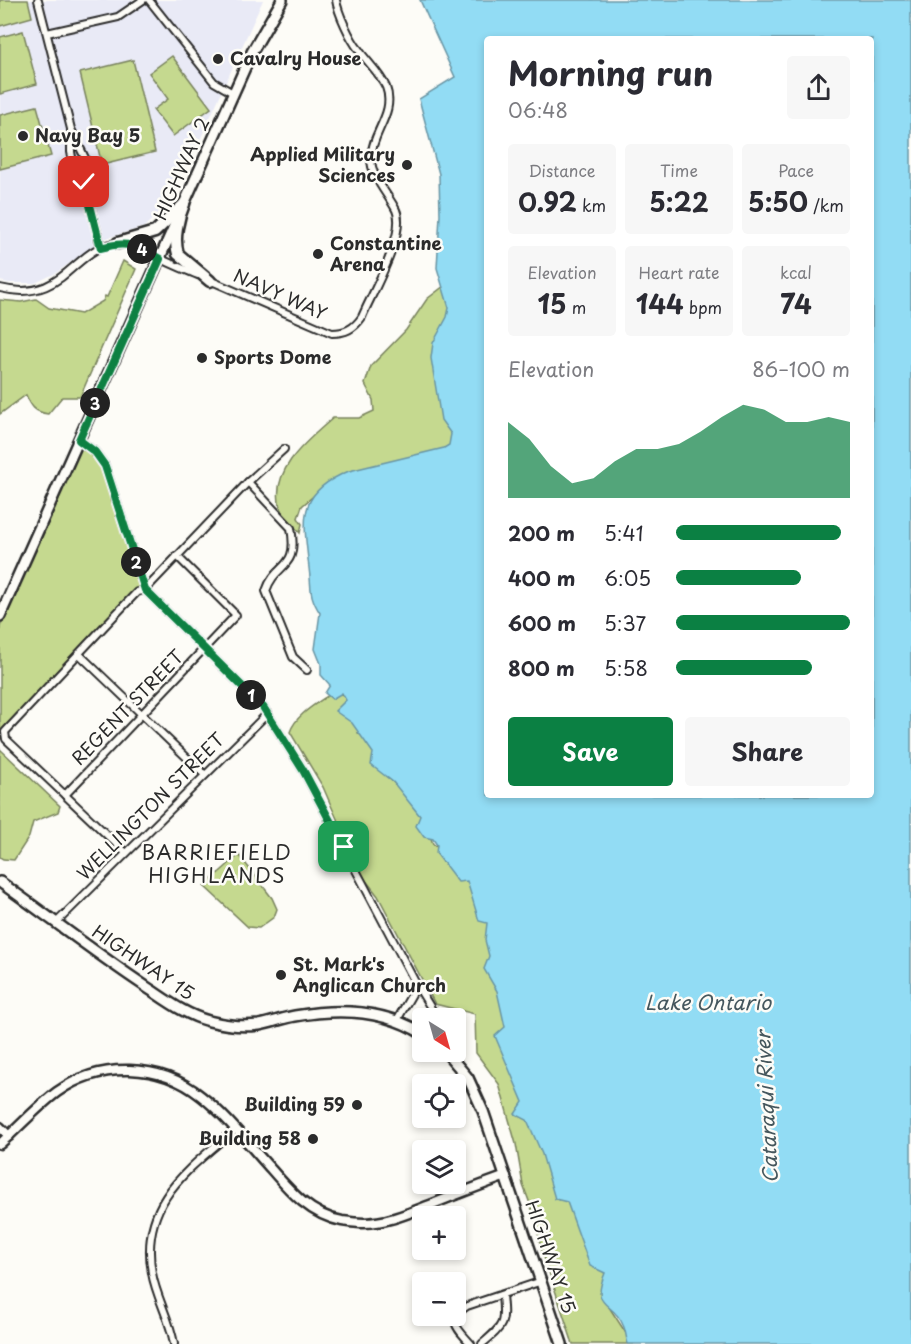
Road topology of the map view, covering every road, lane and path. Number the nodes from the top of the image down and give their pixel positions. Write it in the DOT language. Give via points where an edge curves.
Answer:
graph roads {
  1 [pos="38,0"];
  2 [pos="143,0"];
  3 [pos="149,0"];
  4 [pos="282,0"];
  5 [pos="336,0"];
  6 [pos="47,33"];
  7 [pos="233,93"];
  8 [pos="71,129"];
  9 [pos="84,182"];
  10 [pos="182,208"];
  11 [pos="118,243"];
  12 [pos="101,248"];
  13 [pos="160,259"];
  14 [pos="210,281"];
  15 [pos="0,288"];
  16 [pos="79,440"];
  17 [pos="284,449"];
  18 [pos="248,482"];
  19 [pos="177,556"];
  20 [pos="145,590"];
  21 [pos="0,616"];
  22 [pos="204,649"];
  23 [pos="79,654"];
  24 [pos="307,670"];
  25 [pos="142,714"];
  26 [pos="267,714"];
  27 [pos="205,775"];
  28 [pos="65,795"];
  29 [pos="126,853"];
  30 [pos="0,882"];
  31 [pos="57,922"];
  32 [pos="415,982"];
  33 [pos="431,1008"];
  34 [pos="397,1020"];
  35 [pos="412,1028"];
  36 [pos="454,1062"];
  37 [pos="0,1127"];
  38 [pos="235,1129"];
  39 [pos="9,1136"];
  40 [pos="0,1144"];
  41 [pos="506,1176"];
  42 [pos="542,1281"];
  43 [pos="502,1295"];
  44 [pos="174,1344"];
  45 [pos="471,1344"];
  46 [pos="482,1344"];
  47 [pos="562,1344"];
  1 -- 6 [label="street"];
  2 -- 6 [label="street" via="118,17"];
  3 -- 7 [label="street" via="214,82"];
  4 -- 7 [label="main road, HIGHWAY 2"];
  5 -- 14 [label="street, NAVY WAY" via="355,44 387,89 387,110 371,158 374,172 399,217 395,244 362,317 342,333 322,330"];
  6 -- 8 [label="street"];
  7 -- 10 [label="main road, HIGHWAY 2"];
  8 -- 9 [label="street" via="84,158"];
  8 -- 9 [label="street" via="73,162"];
  9 -- 12 [label="street"];
  10 -- 11 [label="main road" via="155,232"];
  10 -- 13 [label="main road, HIGHWAY 2"];
  10 -- 14 [label="main road" via="176,241 178,254"];
  11 -- 12 [label="street"];
  11 -- 13 [label="street, NAVY WAY" via="136,246"];
  12 -- 15 [label="street" via="48,287 23,292"];
  13 -- 14 [label="street, NAVY WAY"];
  13 -- 16 [label="main road, HIGHWAY 2"];
  16 -- 20 [label="street" via="105,466"];
  16 -- 21 [label="main road, HIGHWAY 2"];
  17 -- 18 [label="street"];
  18 -- 19 [label="street"];
  18 -- 24 [label="street" via="291,528 292,555 266,591 293,657"];
  19 -- 20 [label="street"];
  19 -- 22 [label="street, REGENT STREET" via="236,615"];
  20 -- 22 [label="street"];
  20 -- 23 [label="street" via="137,592"];
  22 -- 25 [label="street, REGENT STREET"];
  22 -- 26 [label="street"];
  23 -- 25 [label="street"];
  23 -- 28 [label="street" via="5,732 6,739"];
  25 -- 27 [label="street"];
  25 -- 28 [label="street, REGENT STREET"];
  26 -- 27 [label="street, WELLINGTON STREET"];
  26 -- 32 [label="street" via="303,770"];
  27 -- 29 [label="street, WELLINGTON STREET"];
  28 -- 29 [label="street"];
  29 -- 31 [label="street, WELLINGTON STREET"];
  30 -- 31 [label="main road, HIGHWAY 15"];
  31 -- 34 [label="main road, HIGHWAY 15" via="111,964 177,1007 208,1021 258,1025 340,1011"];
  32 -- 33 [label="street"];
  32 -- 34 [label="street"];
  34 -- 35 [label="main road, HIGHWAY 15"];
  36 -- 41 [label="main road, HIGHWAY 15" via="468,1078 478,1100"];
  37 -- 39 [label="street"];
  38 -- 39 [label="street" via="188,1086 150,1072 128,1070 73,1082 48,1099"];
  38 -- 41 [label="street" via="302,1202 319,1214 339,1220 387,1220"];
  38 -- 44 [label="street" via="181,1175 156,1213 149,1254"];
  39 -- 40 [label="street"];
  41 -- 42 [label="main road, HIGHWAY 15"];
  42 -- 43 [label="street"];
  42 -- 47 [label="main road, HIGHWAY 15"];
  43 -- 45 [label="street" via="458,1312 456,1326"];
  43 -- 46 [label="street" via="502,1326"];
}
